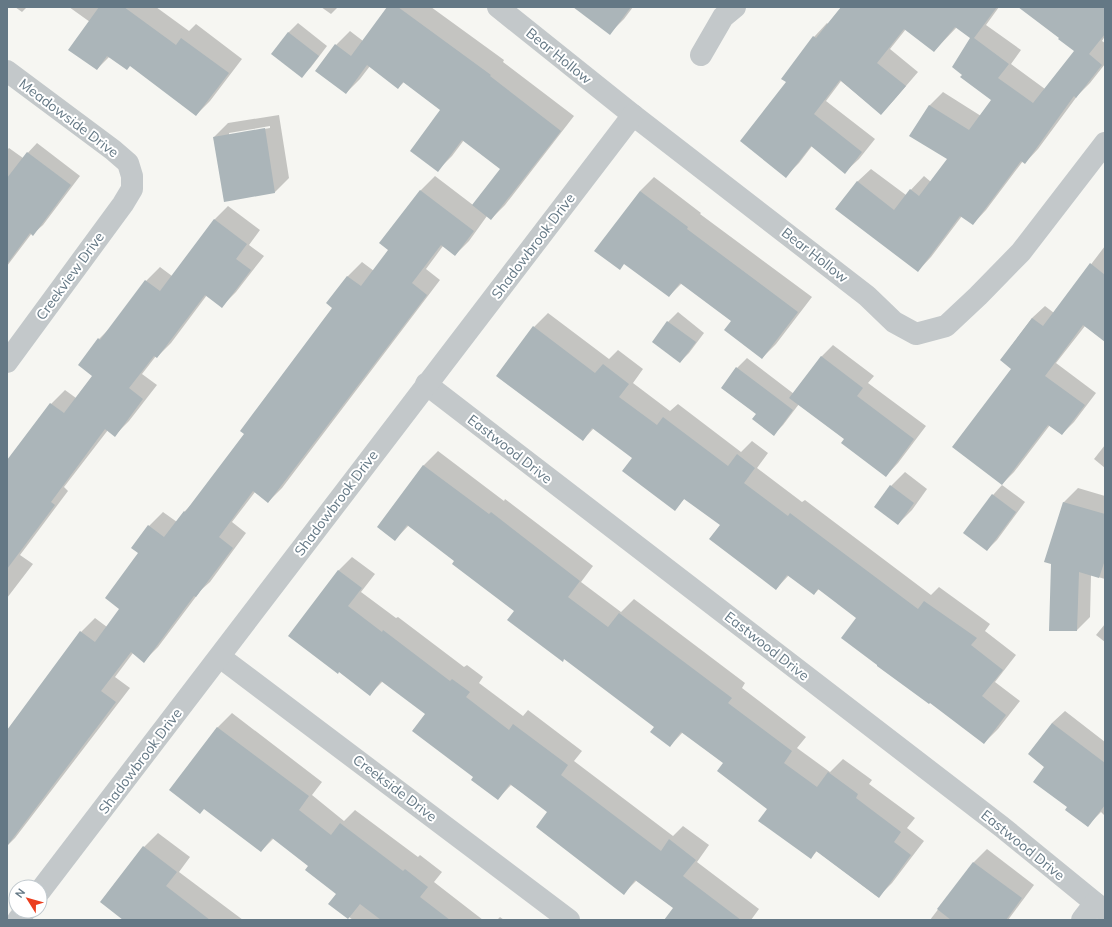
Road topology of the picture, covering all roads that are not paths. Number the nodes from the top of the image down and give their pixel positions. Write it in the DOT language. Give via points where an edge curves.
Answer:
graph roads {
  1 [pos="498,7"];
  2 [pos="735,7"];
  3 [pos="701,55"];
  4 [pos="7,71"];
  5 [pos="633,115"];
  6 [pos="1105,143"];
  7 [pos="132,189"];
  8 [pos="7,362"];
  9 [pos="426,384"];
  10 [pos="220,656"];
  11 [pos="48,882"];
  12 [pos="1094,911"];
  13 [pos="7,915"];
  14 [pos="13,920"];
  15 [pos="569,920"];
  1 -- 5 [label="street, Bear Hollow"];
  2 -- 3 [label="street" via="723,17"];
  4 -- 7 [label="street, Meadowside Drive" via="128,163"];
  5 -- 6 [label="street, Bear Hollow" via="867,296 894,322 916,334 946,326 978,296 1021,252"];
  5 -- 9 [label="street, Shadowbrook Drive"];
  7 -- 8 [label="street, Creekview Drive"];
  9 -- 10 [label="street, Shadowbrook Drive"];
  9 -- 12 [label="street, Eastwood Drive" via="1002,826"];
  10 -- 11 [label="street, Shadowbrook Drive"];
  10 -- 15 [label="street, Creekside Drive"];
  13 -- 14 [label="street"];
}
